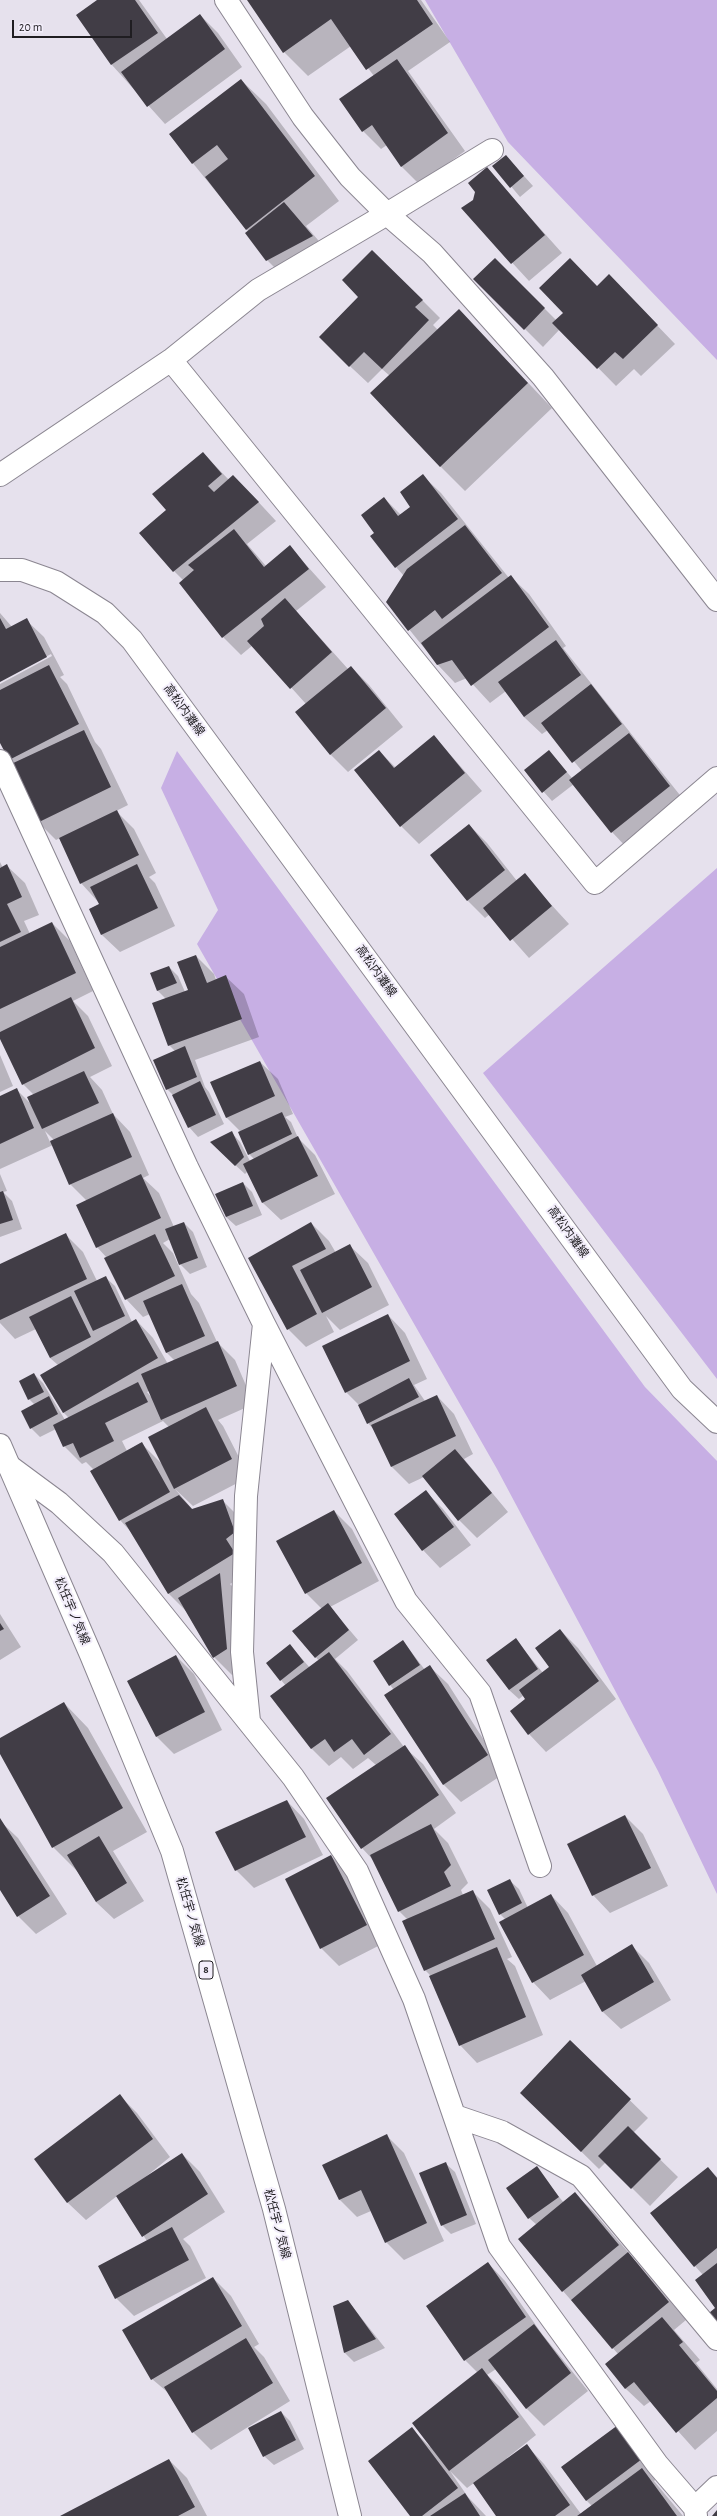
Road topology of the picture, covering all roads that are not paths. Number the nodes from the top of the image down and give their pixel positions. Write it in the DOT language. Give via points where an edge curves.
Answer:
graph roads {
  1 [pos="226,0"];
  2 [pos="492,150"];
  3 [pos="387,214"];
  4 [pos="171,360"];
  5 [pos="0,475"];
  6 [pos="0,570"];
  7 [pos="717,600"];
  8 [pos="0,761"];
  9 [pos="717,778"];
  10 [pos="264,1324"];
  11 [pos="717,1422"];
  12 [pos="0,1446"];
  13 [pos="10,1466"];
  14 [pos="249,1722"];
  15 [pos="540,1866"];
  16 [pos="455,2116"];
  17 [pos="717,2339"];
  18 [pos="717,2487"];
  19 [pos="695,2512"];
  20 [pos="350,2516"];
  1 -- 3 [label="street" via="303,117 350,177"];
  2 -- 3 [label="street"];
  3 -- 4 [label="street" via="258,290"];
  3 -- 7 [label="street" via="432,253 543,377"];
  4 -- 5 [label="street"];
  4 -- 9 [label="street" via="595,883"];
  6 -- 11 [label="street, 高松内灘線" via="22,570 56,582 105,613 132,640 682,1389"];
  8 -- 10 [label="street" via="184,1160"];
  10 -- 14 [label="street" via="246,1496 242,1652"];
  10 -- 15 [label="street" via="406,1602 480,1693"];
  12 -- 13 [label="street, 松任宇ノ気線 / 8"];
  13 -- 14 [label="street" via="59,1502 113,1553"];
  13 -- 20 [label="street, 松任宇ノ気線 / 8" via="172,1851 274,2209"];
  14 -- 16 [label="street" via="293,1777 357,1871 414,1999"];
  16 -- 17 [label="street" via="502,2132 582,2176"];
  16 -- 19 [label="street" via="499,2246 657,2464"];
  18 -- 19 [label="street"];
}
